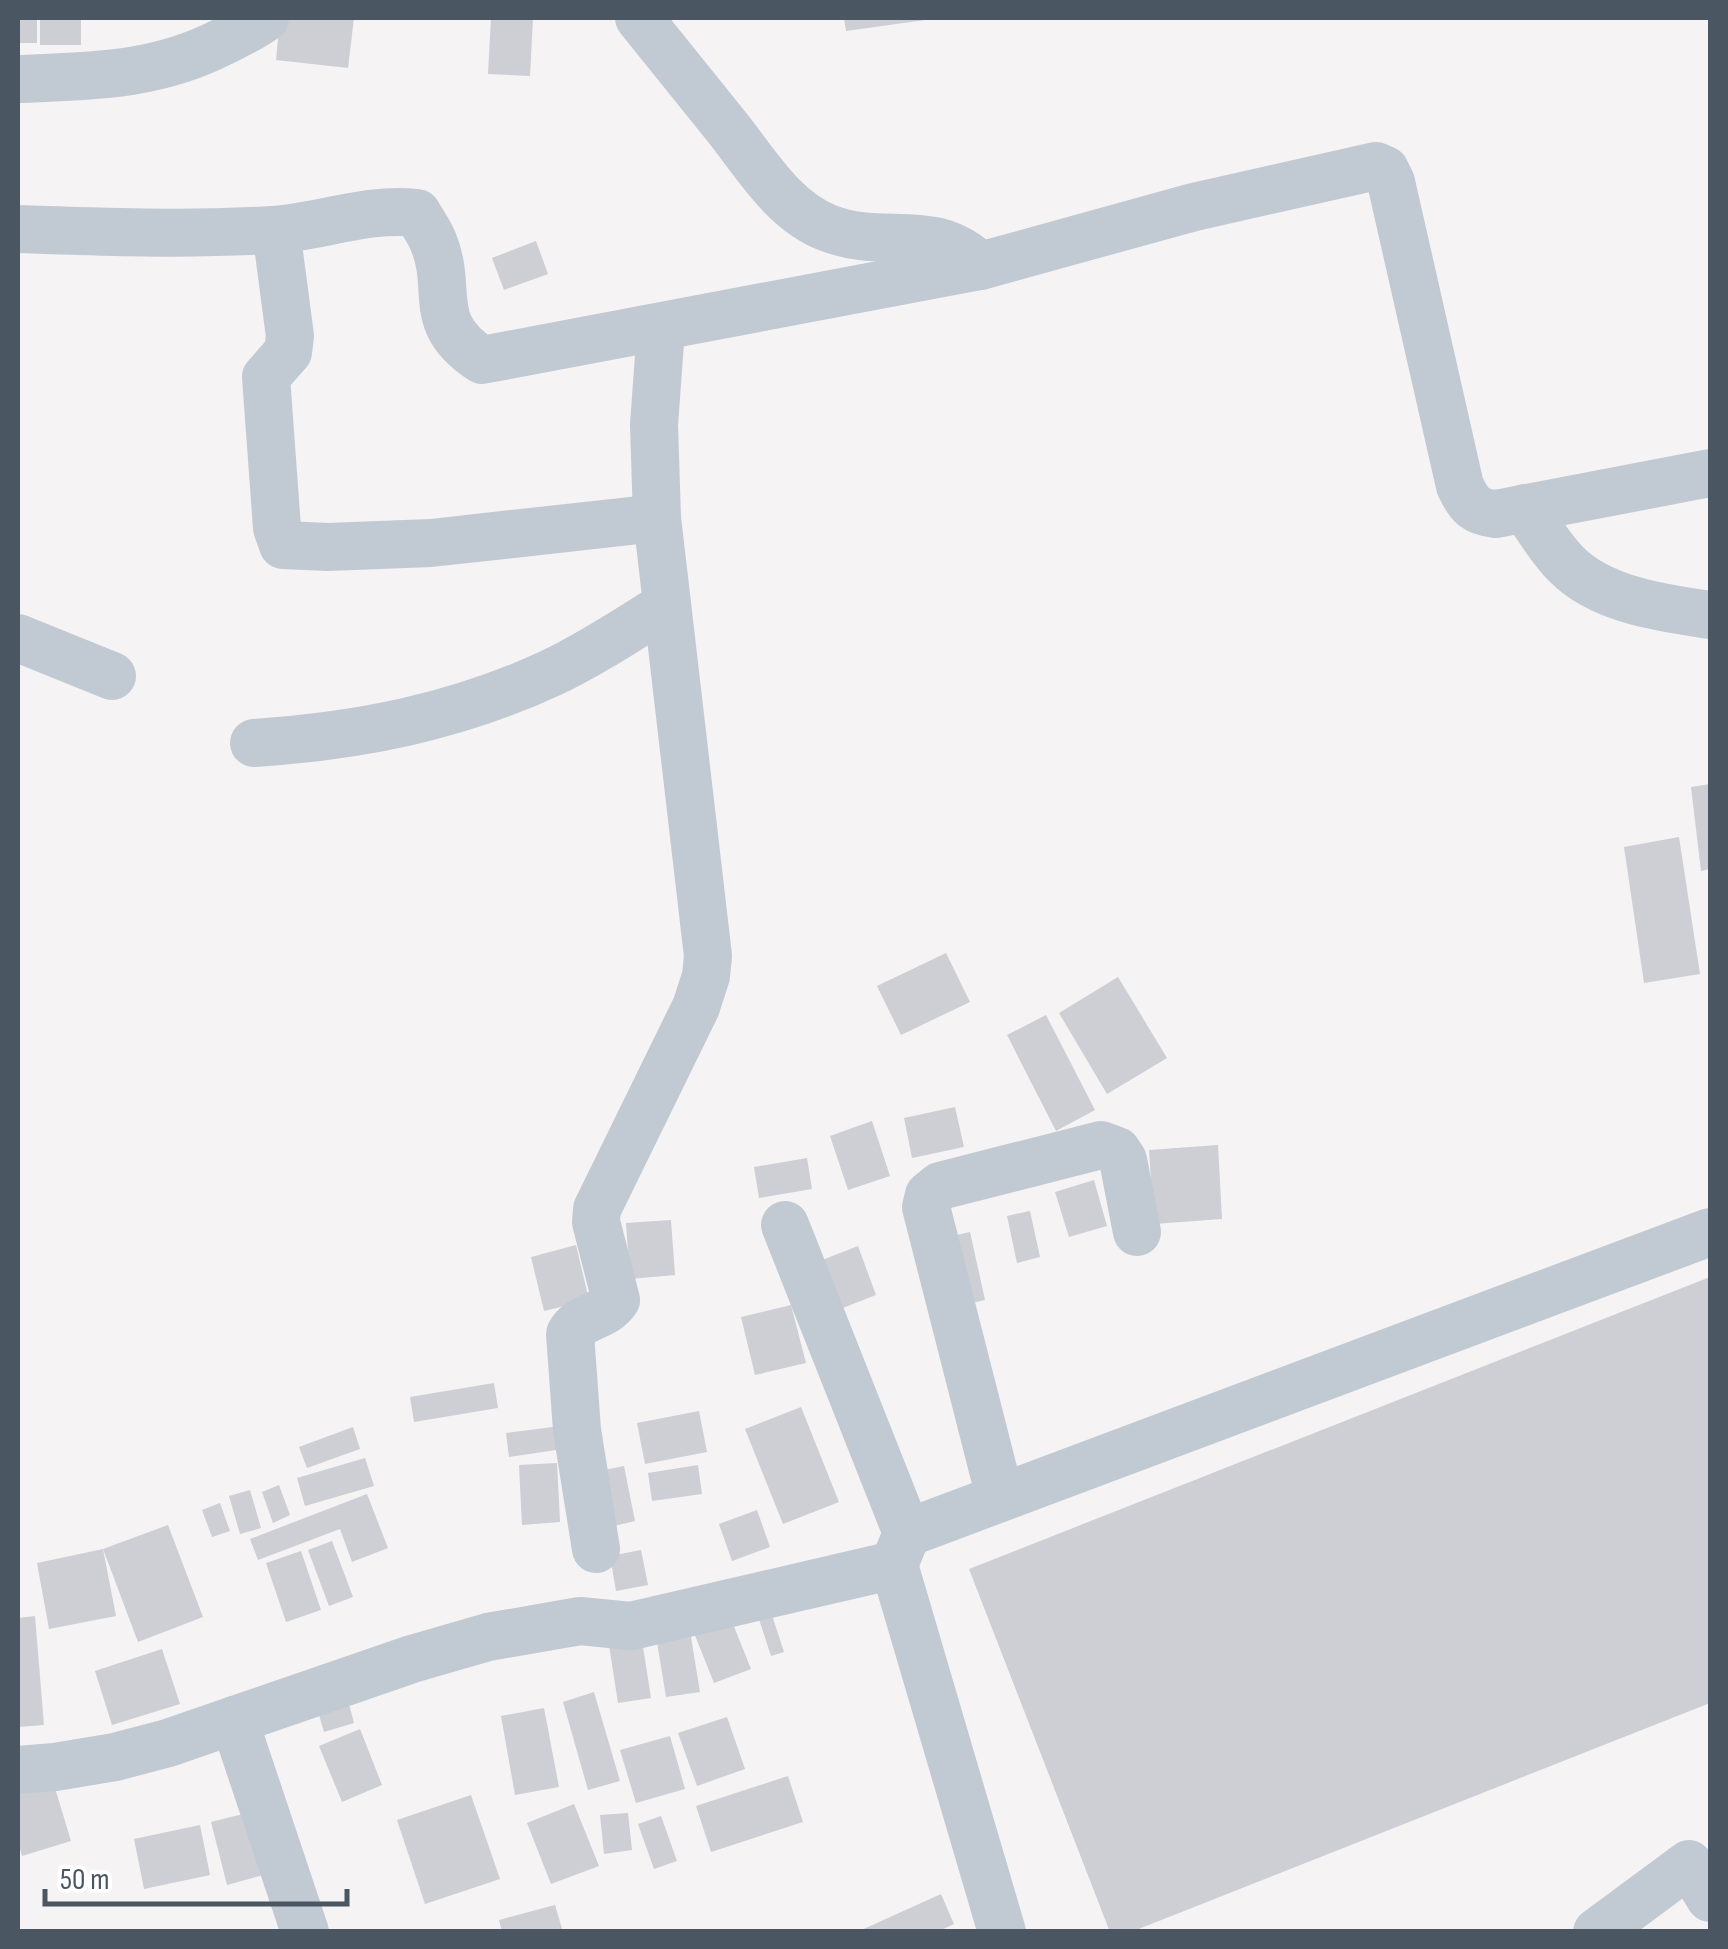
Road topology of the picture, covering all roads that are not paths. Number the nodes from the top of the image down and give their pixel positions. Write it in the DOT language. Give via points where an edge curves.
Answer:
graph roads {
  1 [pos="266,18"];
  2 [pos="638,18"];
  3 [pos="18,79"];
  4 [pos="18,230"];
  5 [pos="276,230"];
  6 [pos="980,266"];
  7 [pos="661,328"];
  8 [pos="1710,473"];
  9 [pos="1525,508"];
  10 [pos="657,518"];
  11 [pos="667,606"];
  12 [pos="1710,615"];
  13 [pos="18,638"];
  14 [pos="112,676"];
  15 [pos="254,743"];
  16 [pos="785,1225"];
  17 [pos="1137,1232"];
  18 [pos="1710,1232"];
  19 [pos="1000,1497"];
  20 [pos="596,1549"];
  21 [pos="900,1549"];
  22 [pos="234,1720"];
  23 [pos="18,1770"];
  24 [pos="1703,1871"];
  25 [pos="305,1932"];
  26 [pos="1002,1932"];
  27 [pos="1598,1932"];
  1 -- 3 [label="street" via="178,62 84,79"];
  2 -- 6 [label="street" via="777,191 809,218 863,236 940,240 965,250"];
  4 -- 5 [label="street"];
  5 -- 7 [label="street" via="396,210 417,213 434,242 446,318 459,345 482,360"];
  5 -- 10 [label="street" via="290,336 288,352 266,377 283,545 431,543"];
  6 -- 7 [label="street"];
  6 -- 9 [label="street" via="1376,166 1391,182 1460,486 1478,512"];
  7 -- 10 [label="street"];
  8 -- 9 [label="street"];
  9 -- 12 [label="street" via="1568,566 1597,586"];
  10 -- 11 [label="street"];
  11 -- 15 [label="street" via="553,672 429,718 330,738"];
  11 -- 20 [label="street" via="708,956 696,1007 596,1209 616,1300 570,1334"];
  13 -- 14 [label="street"];
  16 -- 21 [label="street"];
  17 -- 19 [label="street" via="1123,1160 1101,1144 940,1186 929,1195 926,1206"];
  18 -- 19 [label="street"];
  19 -- 21 [label="street"];
  21 -- 22 [label="street" via="631,1626 580,1621 488,1637"];
  21 -- 26 [label="street"];
  22 -- 23 [label="street" via="115,1757"];
  22 -- 25 [label="street"];
  24 -- 27 [label="street"];
}
